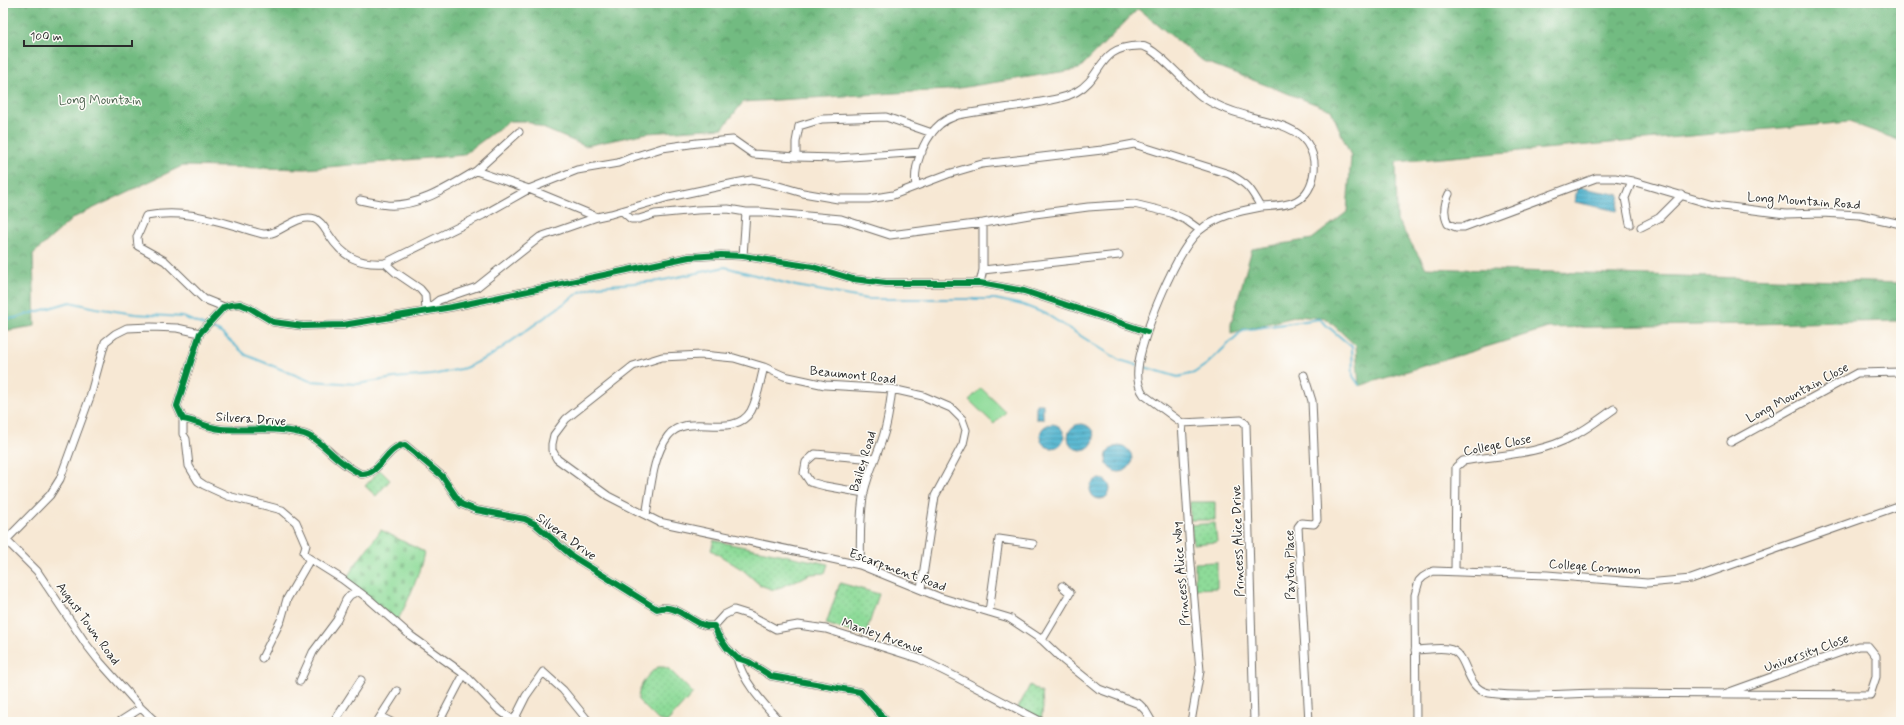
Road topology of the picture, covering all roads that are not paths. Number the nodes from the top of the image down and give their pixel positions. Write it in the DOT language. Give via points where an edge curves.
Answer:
graph roads {
  1 [pos="519,132"];
  2 [pos="932,133"];
  3 [pos="922,152"];
  4 [pos="796,157"];
  5 [pos="476,171"];
  6 [pos="1632,181"];
  7 [pos="916,186"];
  8 [pos="529,189"];
  9 [pos="1449,194"];
  10 [pos="1682,195"];
  11 [pos="360,200"];
  12 [pos="1261,207"];
  13 [pos="622,211"];
  14 [pos="746,212"];
  15 [pos="597,217"];
  16 [pos="984,223"];
  17 [pos="1630,224"];
  18 [pos="1901,224"];
  19 [pos="1641,227"];
  20 [pos="1200,230"];
  21 [pos="1119,255"];
  22 [pos="743,256"];
  23 [pos="385,263"];
  24 [pos="983,270"];
  25 [pos="980,283"];
  26 [pos="224,307"];
  27 [pos="426,310"];
  28 [pos="202,331"];
  29 [pos="1147,332"];
  30 [pos="764,366"];
  31 [pos="1901,372"];
  32 [pos="1304,375"];
  33 [pos="892,389"];
  34 [pos="1614,409"];
  35 [pos="183,419"];
  36 [pos="1182,423"];
  37 [pos="1731,442"];
  38 [pos="552,450"];
  39 [pos="875,459"];
  40 [pos="864,493"];
  41 [pos="1901,505"];
  42 [pos="646,515"];
  43 [pos="5,539"];
  44 [pos="1033,544"];
  45 [pos="310,559"];
  46 [pos="860,565"];
  47 [pos="1455,571"];
  48 [pos="1062,586"];
  49 [pos="921,589"];
  50 [pos="358,591"];
  51 [pos="989,612"];
  52 [pos="714,626"];
  53 [pos="1042,640"];
  54 [pos="1415,650"];
  55 [pos="262,658"];
  56 [pos="737,658"];
  57 [pos="464,674"];
  58 [pos="361,680"];
  59 [pos="300,681"];
  60 [pos="397,691"];
  61 [pos="1724,694"];
  62 [pos="140,708"];
  63 [pos="379,720"];
  64 [pos="337,721"];
  65 [pos="513,721"];
  66 [pos="119,722"];
  67 [pos="156,722"];
  68 [pos="391,722"];
  69 [pos="439,722"];
  70 [pos="589,722"];
  71 [pos="780,722"];
  72 [pos="886,722"];
  73 [pos="1042,722"];
  74 [pos="1152,722"];
  75 [pos="1191,722"];
  76 [pos="1254,722"];
  77 [pos="1309,722"];
  78 [pos="1416,722"];
  1 -- 5 [label="street"];
  2 -- 3 [label="street"];
  2 -- 4 [label="street" via="886,117 822,119 799,126"];
  2 -- 12 [label="street" via="936,127 958,115 1066,97 1083,88 1100,64 1113,52 1142,46 1154,52 1201,96 1232,111 1282,126 1299,134 1307,142 1313,154 1314,169 1312,183 1307,192 1292,204"];
  3 -- 4 [label="street" via="837,158"];
  3 -- 7 [label="street" via="914,177"];
  4 -- 8 [label="street" via="753,154 733,140 698,143 662,148 618,163 577,170"];
  5 -- 8 [label="street"];
  5 -- 11 [label="street" via="413,202 389,205"];
  6 -- 9 [label="street, Long Mountain Road" via="1596,178 1464,227 1448,224 1445,202"];
  6 -- 10 [label="street, Long Mountain Road"];
  6 -- 17 [label="street" via="1625,198"];
  7 -- 12 [label="street" via="982,164 1134,144 1229,174 1244,182"];
  7 -- 13 [label="street" via="893,195 875,198 838,199 752,180 669,197"];
  8 -- 15 [label="street"];
  8 -- 23 [label="street" via="483,215"];
  10 -- 18 [label="street, Long Mountain Road" via="1714,205 1786,214 1860,216"];
  10 -- 19 [label="street" via="1659,218"];
  12 -- 20 [label="street" via="1226,215"];
  13 -- 14 [label="street" via="631,219 697,210 728,209"];
  13 -- 15 [label="street"];
  14 -- 16 [label="street" via="840,219 890,234"];
  14 -- 22 [label="street"];
  15 -- 27 [label="street" via="540,237 477,287 439,300"];
  16 -- 20 [label="street" via="1088,207 1134,204 1171,213"];
  16 -- 24 [label="street"];
  20 -- 29 [label="street" via="1189,240 1176,263"];
  21 -- 24 [label="street"];
  22 -- 25 [label="street" via="813,267 853,279 886,283"];
  22 -- 27 [label="street" via="689,257 452,308"];
  23 -- 26 [label="street" via="370,264 351,258 335,245 321,223 314,219 306,218 265,234 193,215 166,212 146,216 137,237 138,246 165,261 204,299"];
  23 -- 27 [label="street" via="425,294"];
  24 -- 25 [label="street"];
  25 -- 29 [label="street" via="1024,292"];
  26 -- 27 [label="street" via="240,304 273,322 303,326 343,325"];
  26 -- 28 [label="street"];
  28 -- 35 [label="street" via="177,406"];
  28 -- 43 [label="street" via="151,326 127,328 105,342 90,396 60,479 47,498"];
  29 -- 36 [label="street" via="1138,366 1140,389 1144,395"];
  30 -- 33 [label="street, Beaumont Road" via="784,376 825,385"];
  30 -- 38 [label="street, Beaumont Road" via="734,358 702,355 662,356 634,366 566,420 554,435"];
  30 -- 42 [label="street" via="751,411 742,421 730,424 690,424 676,428 668,436 657,457"];
  31 -- 37 [label="street, Long Mountain Close" via="1857,373"];
  32 -- 77 [label="street, Payton Place" via="1312,401 1317,520 1314,524 1300,523 1298,527"];
  33 -- 39 [label="street, Bailey Road" via="890,409"];
  33 -- 49 [label="street, Beaumont Road" via="923,396 951,408 962,419 966,430 963,444 935,496"];
  34 -- 47 [label="street, College Close" via="1573,436 1554,444 1458,464"];
  35 -- 45 [label="street" via="189,466 198,481 228,496 282,510 296,522 306,545 305,554"];
  35 -- 52 [label="street, Silvera Drive" via="221,429 278,430 304,434 314,438 340,461 361,474 371,473 394,447 405,445 442,476 461,504 476,510 525,519 540,528 572,556 657,609 664,607 678,610 700,625"];
  36 -- 75 [label="street, Princess Alice Way" via="1200,671"];
  36 -- 76 [label="street, Princess Alice Drive" via="1241,420 1246,424"];
  38 -- 42 [label="street, Escarpment Road" via="557,459 573,472 608,496"];
  39 -- 40 [label="street, Bailey Road"];
  39 -- 40 [label="street" via="815,454 806,462 804,473 810,482"];
  40 -- 46 [label="street, Bailey Road"];
  41 -- 47 [label="street, College Common" via="1691,579 1647,583 1547,574"];
  42 -- 46 [label="street, Escarpment Road" via="659,522 694,531"];
  43 -- 62 [label="street, August Town Road" via="37,571 86,644"];
  44 -- 51 [label="street" via="999,539"];
  45 -- 50 [label="street"];
  45 -- 55 [label="street" via="287,599 281,620"];
  46 -- 49 [label="street, Escarpment Road"];
  47 -- 54 [label="street, College Common" via="1433,571 1419,581 1415,595"];
  48 -- 53 [label="street" via="1070,594"];
  49 -- 51 [label="street, Escarpment Road"];
  50 -- 57 [label="street" via="411,636"];
  50 -- 59 [label="street" via="346,600 337,620 313,652"];
  51 -- 53 [label="street, Escarpment Road" via="1009,618"];
  52 -- 56 [label="street" via="718,635"];
  52 -- 73 [label="street, Manley Avenue" via="724,615 734,610 776,628 798,625 826,628 920,660"];
  53 -- 74 [label="street, Escarpment Road" via="1099,689 1139,704"];
  54 -- 61 [label="street, University Close" via="1454,651 1460,656 1473,683 1487,693"];
  54 -- 78 [label="street, College Common"];
  56 -- 71 [label="street" via="748,681"];
  56 -- 72 [label="street" via="749,662 771,676 860,692"];
  57 -- 65 [label="street"];
  57 -- 69 [label="street"];
  58 -- 64 [label="street"];
  60 -- 63 [label="street"];
  61 -- 61 [label="street, University Close" via="1870,695 1876,677 1876,656 1868,646 1858,646"];
  62 -- 66 [label="street"];
  62 -- 67 [label="street, August Town Road"];
  63 -- 68 [label="street"];
  65 -- 70 [label="street" via="543,672 563,690"];
}
